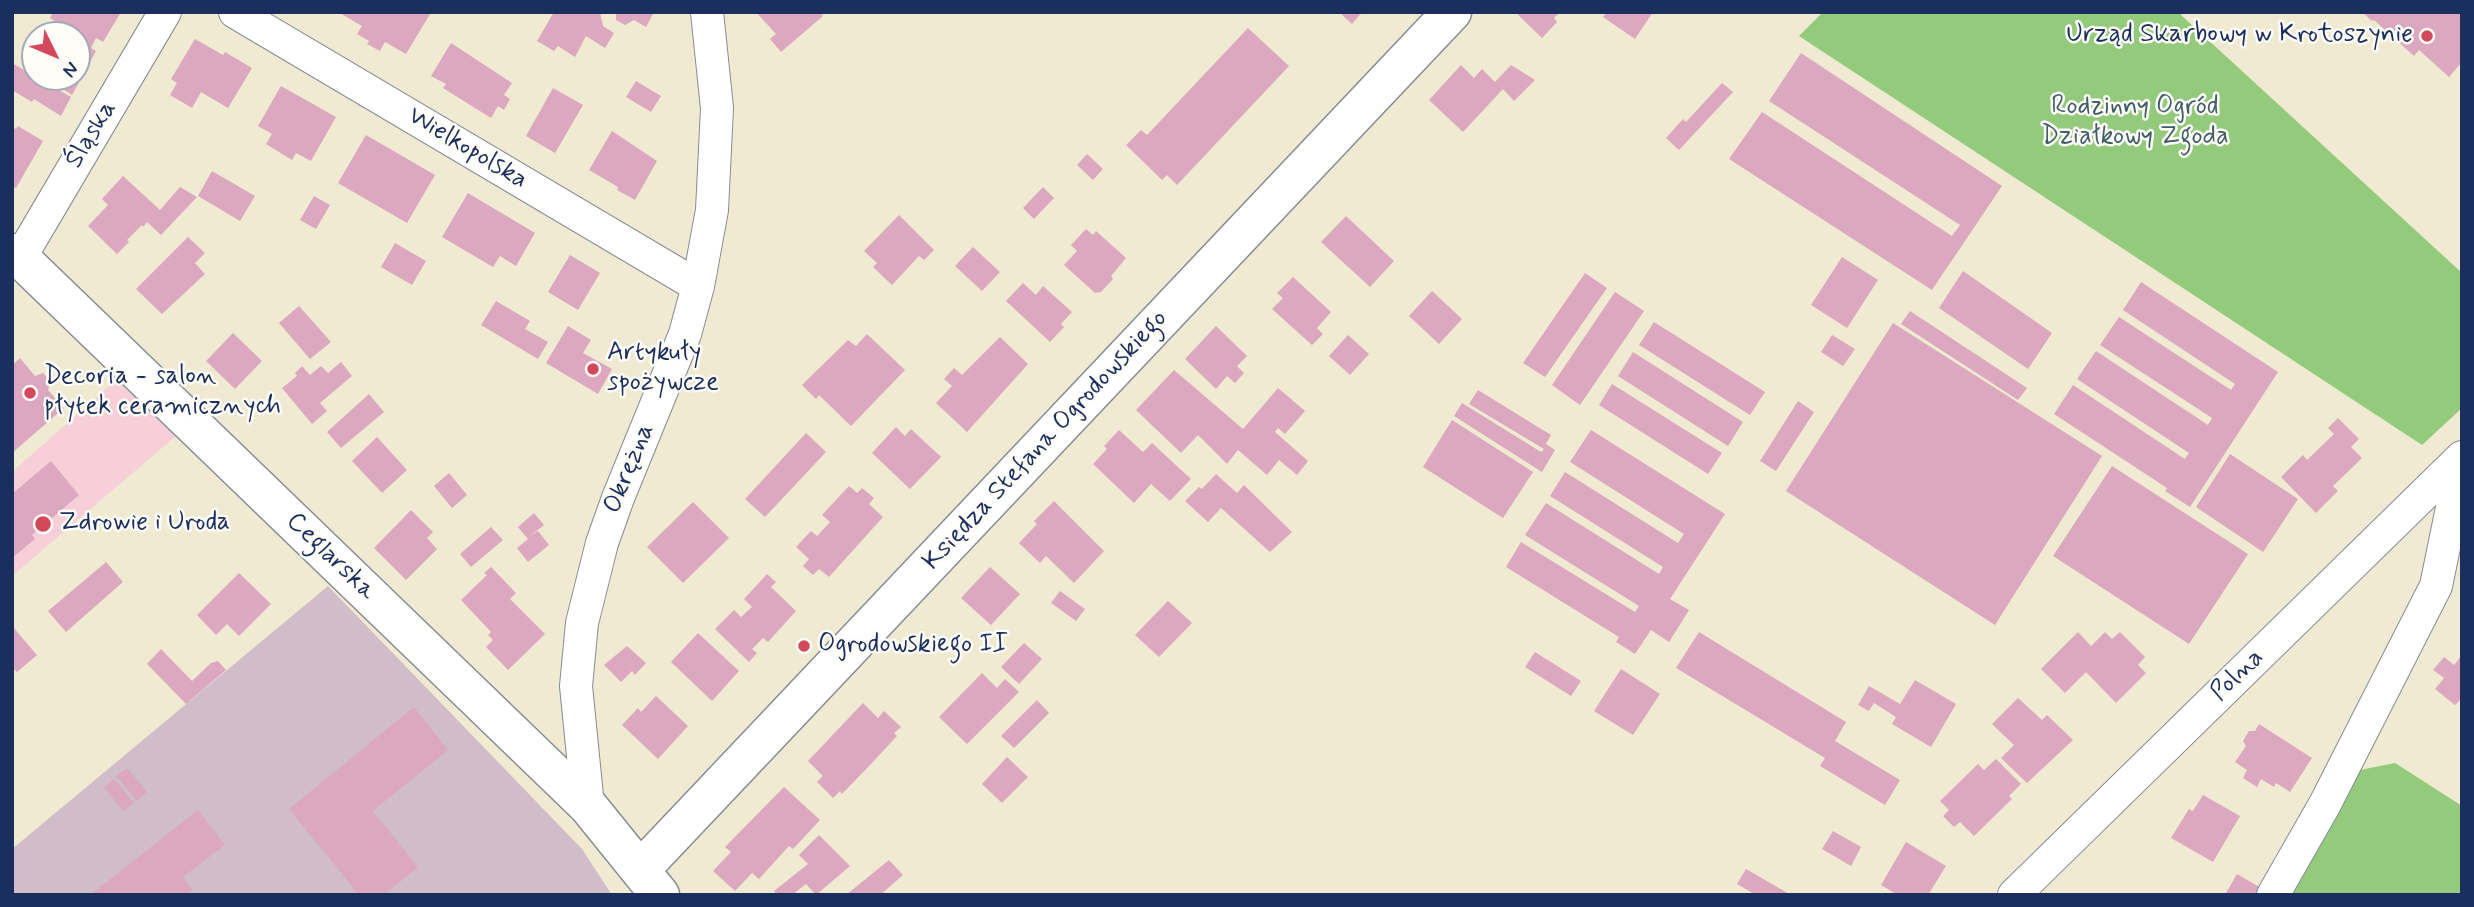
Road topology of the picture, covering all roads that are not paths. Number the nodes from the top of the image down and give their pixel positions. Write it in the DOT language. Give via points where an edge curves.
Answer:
graph roads {
  1 [pos="165,12"];
  2 [pos="235,12"];
  3 [pos="707,12"];
  4 [pos="1452,12"];
  5 [pos="16,256"];
  6 [pos="698,286"];
  7 [pos="2462,458"];
  8 [pos="589,806"];
  9 [pos="649,886"];
  10 [pos="2014,895"];
  11 [pos="2273,895"];
  1 -- 5 [label="street, Śląska"];
  2 -- 6 [label="street, Wielkopolska"];
  3 -- 6 [label="street, Okrężna" via="717,108 712,210"];
  4 -- 9 [label="street, Księdza Stefana Ogrodowskiego"];
  5 -- 8 [label="street, Ceglarska"];
  6 -- 8 [label="street, Okrężna" via="685,334 602,543 582,623 576,686"];
  7 -- 10 [label="street, Polna"];
  7 -- 11 [label="street, Polna" via="2436,586 2325,804"];
  8 -- 9 [label="street, Ceglarska"];
}
